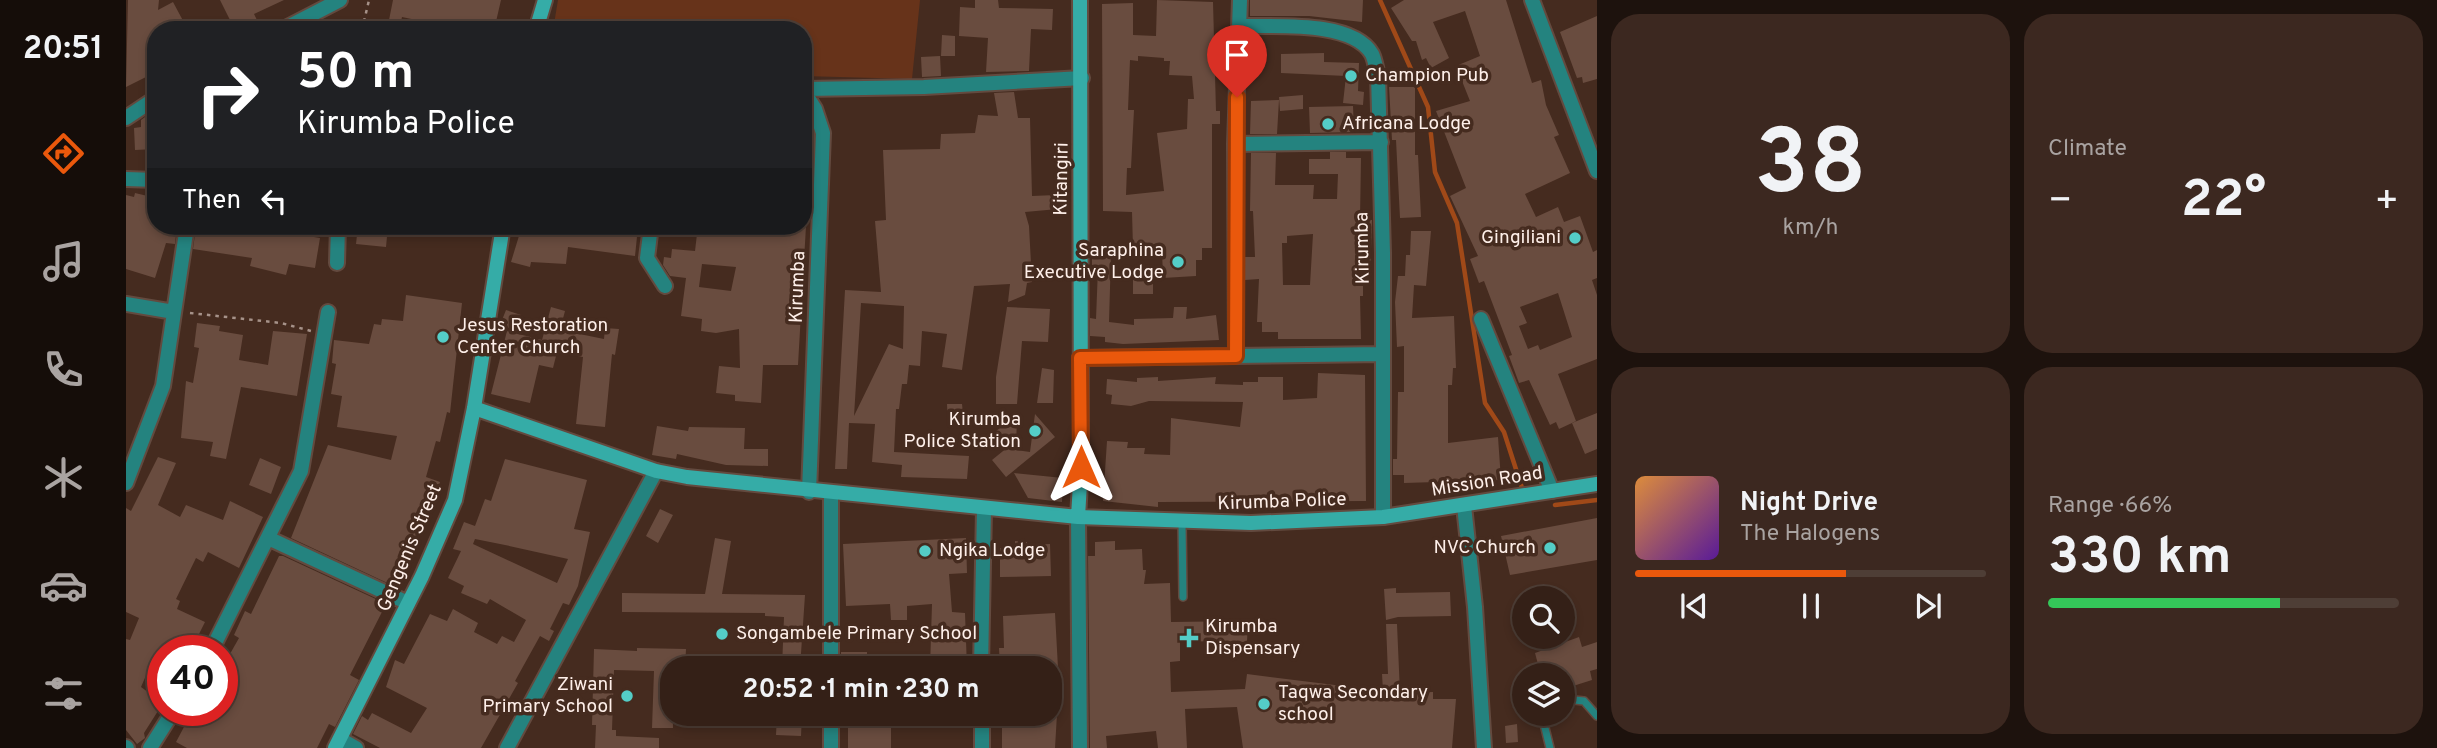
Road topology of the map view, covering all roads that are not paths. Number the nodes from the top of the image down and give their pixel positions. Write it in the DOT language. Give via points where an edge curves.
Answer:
graph roads {
  1 [pos="340,0"];
  2 [pos="545,0"];
  3 [pos="1080,0"];
  4 [pos="1240,0"];
  5 [pos="1532,0"];
  6 [pos="299,21"];
  7 [pos="539,21"];
  8 [pos="1241,26"];
  9 [pos="1082,78"];
  10 [pos="812,89"];
  11 [pos="812,102"];
  12 [pos="147,104"];
  13 [pos="126,118"];
  14 [pos="1381,142"];
  15 [pos="1234,144"];
  16 [pos="1597,171"];
  17 [pos="126,179"];
  18 [pos="147,180"];
  19 [pos="186,235"];
  20 [pos="338,235"];
  21 [pos="502,235"];
  22 [pos="650,235"];
  23 [pos="337,263"];
  24 [pos="665,286"];
  25 [pos="126,304"];
  26 [pos="174,312"];
  27 [pos="328,312"];
  28 [pos="1480,319"];
  29 [pos="1383,354"];
  30 [pos="1236,356"];
  31 [pos="1080,358"];
  32 [pos="474,408"];
  33 [pos="656,471"];
  34 [pos="126,483"];
  35 [pos="1597,484"];
  36 [pos="1552,491"];
  37 [pos="809,492"];
  38 [pos="831,493"];
  39 [pos="1464,506"];
  40 [pos="984,509"];
  41 [pos="1383,516"];
  42 [pos="1078,517"];
  43 [pos="1182,523"];
  44 [pos="268,538"];
  45 [pos="1183,597"];
  46 [pos="408,603"];
  47 [pos="219,635"];
  48 [pos="831,656"];
  49 [pos="981,656"];
  50 [pos="1575,701"];
  51 [pos="1597,716"];
  52 [pos="164,726"];
  53 [pos="831,726"];
  54 [pos="982,726"];
  55 [pos="1544,726"];
  56 [pos="337,743"];
  57 [pos="150,748"];
  58 [pos="356,748"];
  59 [pos="507,748"];
  60 [pos="831,748"];
  61 [pos="982,748"];
  62 [pos="1080,748"];
  63 [pos="1484,748"];
  64 [pos="1550,748"];
  1 -- 6 [label="street"];
  2 -- 7 [label="street"];
  3 -- 9 [label="street, Kitangiri"];
  4 -- 8 [label="street"];
  5 -- 16 [label="street"];
  8 -- 14 [label="street, Kirumba" via="1334,31 1358,39 1372,54 1378,75"];
  8 -- 15 [label="street"];
  9 -- 10 [label="street" via="925,88"];
  9 -- 31 [label="street, Kitangiri"];
  11 -- 37 [label="street, Kirumba" via="823,133"];
  12 -- 13 [label="street"];
  14 -- 15 [label="street"];
  14 -- 29 [label="street, Kirumba"];
  15 -- 30 [label="street"];
  17 -- 18 [label="street"];
  19 -- 26 [label="street"];
  20 -- 23 [label="street"];
  21 -- 32 [label="street, Gengenis Street"];
  22 -- 24 [label="street" via="647,258"];
  25 -- 26 [label="street"];
  26 -- 34 [label="street" via="163,386"];
  27 -- 44 [label="street" via="301,471"];
  28 -- 36 [label="street"];
  29 -- 30 [label="street"];
  29 -- 41 [label="street, Kirumba"];
  30 -- 31 [label="street"];
  31 -- 42 [label="street"];
  32 -- 33 [label="street"];
  32 -- 46 [label="street, Gengenis Street" via="455,500"];
  33 -- 37 [label="street"];
  33 -- 59 [label="street"];
  35 -- 36 [label="street, Mission Road"];
  36 -- 39 [label="street, Mission Road"];
  37 -- 38 [label="street"];
  38 -- 40 [label="street"];
  38 -- 48 [label="street"];
  39 -- 41 [label="street, Mission Road"];
  39 -- 63 [label="street"];
  40 -- 42 [label="street"];
  40 -- 49 [label="street"];
  41 -- 43 [label="street, Kirumba Police"];
  42 -- 43 [label="street, Kirumba Police"];
  42 -- 62 [label="street"];
  43 -- 45 [label="lane"];
  44 -- 46 [label="street"];
  44 -- 47 [label="street"];
  46 -- 56 [label="street, Gengenis Street"];
  50 -- 51 [label="lane" via="1584,701"];
  52 -- 57 [label="street"];
  53 -- 60 [label="street"];
  54 -- 61 [label="street"];
  55 -- 64 [label="lane"];
  56 -- 58 [label="street"];
}
